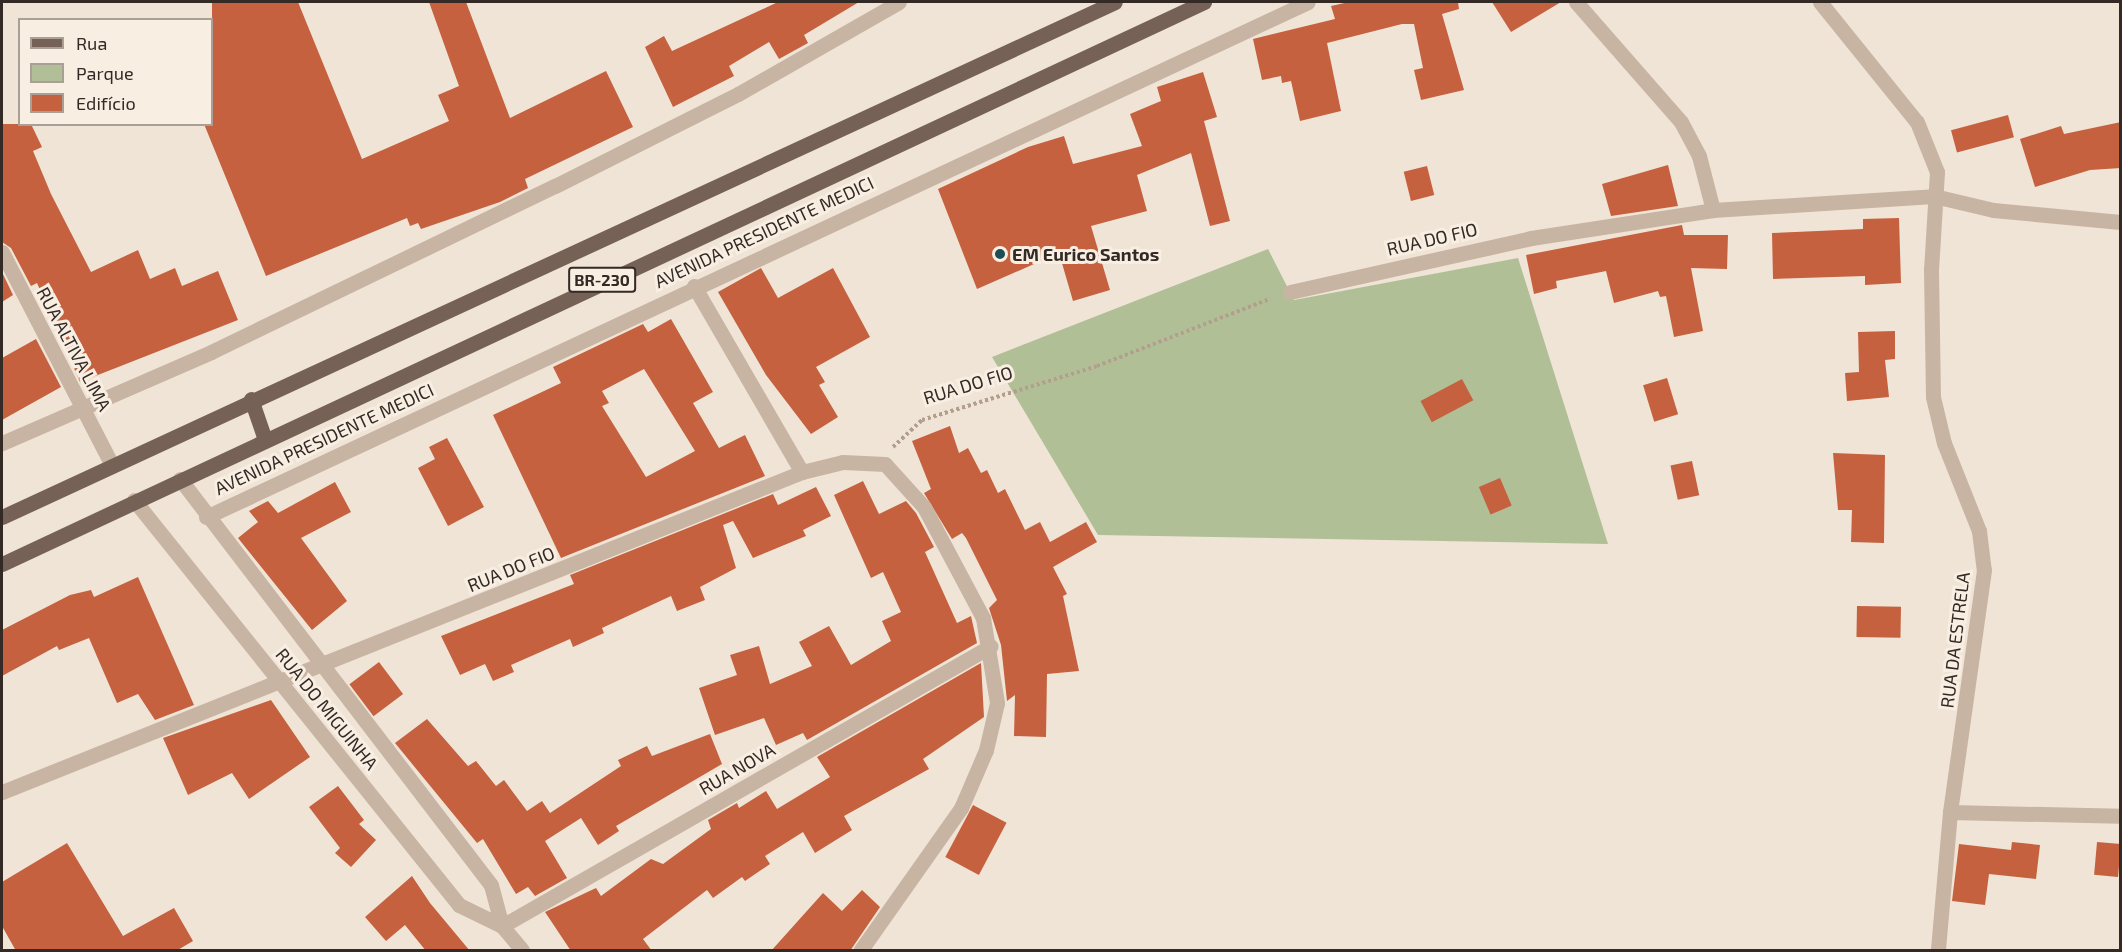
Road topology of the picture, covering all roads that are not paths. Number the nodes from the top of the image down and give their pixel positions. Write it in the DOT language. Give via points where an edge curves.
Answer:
graph roads {
  1 [pos="899,2"];
  2 [pos="1115,2"];
  3 [pos="1204,2"];
  4 [pos="1308,2"];
  5 [pos="1576,2"];
  6 [pos="1820,2"];
  7 [pos="1934,196"];
  8 [pos="1713,210"];
  9 [pos="2121,222"];
  10 [pos="2,252"];
  11 [pos="694,286"];
  12 [pos="1290,292"];
  13 [pos="251,399"];
  14 [pos="83,405"];
  15 [pos="264,436"];
  16 [pos="2,443"];
  17 [pos="112,465"];
  18 [pos="802,472"];
  19 [pos="180,479"];
  20 [pos="134,500"];
  21 [pos="2,517"];
  22 [pos="206,517"];
  23 [pos="3,559"];
  24 [pos="991,646"];
  25 [pos="322,666"];
  26 [pos="281,682"];
  27 [pos="2,792"];
  28 [pos="1950,812"];
  29 [pos="2121,816"];
  30 [pos="502,926"];
  31 [pos="522,951"];
  32 [pos="861,951"];
  33 [pos="1938,951"];
  1 -- 14 [label="street" via="738,94 597,165 211,352"];
  2 -- 13 [label="main road, BR-230"];
  3 -- 15 [label="main road, BR-230"];
  4 -- 11 [label="street, AVENIDA PRESIDENTE MEDICI"];
  5 -- 8 [label="street" via="1681,122 1699,156"];
  6 -- 7 [label="street, RUA DA ESTRELA" via="1917,122 1935,159"];
  7 -- 8 [label="street, RUA DO FIO"];
  7 -- 9 [label="street, RUA DO FIO" via="1993,210"];
  7 -- 28 [label="street, RUA DA ESTRELA" via="1933,397 1944,443 1979,531 1984,570"];
  8 -- 12 [label="street, RUA DO FIO" via="1531,238"];
  10 -- 14 [label="street, RUA ALTIVA LIMA"];
  11 -- 18 [label="street"];
  11 -- 22 [label="street, AVENIDA PRESIDENTE MEDICI"];
  13 -- 15 [label="main road"];
  13 -- 17 [label="main road, BR-230"];
  14 -- 16 [label="street"];
  14 -- 17 [label="street, RUA ALTIVA LIMA"];
  15 -- 19 [label="main road, BR-230"];
  17 -- 21 [label="main road, BR-230"];
  18 -- 24 [label="street, RUA DO FIO" via="843,462 885,464 924,507 983,618"];
  18 -- 25 [label="street, RUA DO FIO"];
  19 -- 20 [label="main road, BR-230"];
  19 -- 22 [label="street, RUA DO MIGUINHA"];
  20 -- 23 [label="main road, BR-230"];
  20 -- 26 [label="street, RUA DO MIGUINHA"];
  22 -- 25 [label="street, RUA DO MIGUINHA"];
  24 -- 30 [label="street, RUA NOVA"];
  24 -- 32 [label="street" via="997,703 986,750 961,808 932,855"];
  25 -- 26 [label="street, RUA DO FIO"];
  25 -- 30 [label="street, RUA DO MIGUINHA" via="491,885"];
  26 -- 27 [label="street, RUA DO FIO"];
  26 -- 30 [label="street, RUA DO MIGUINHA" via="459,905"];
  28 -- 29 [label="street"];
  28 -- 33 [label="street, RUA DA ESTRELA"];
  30 -- 31 [label="street, RUA DO MIGUINHA"];
}
